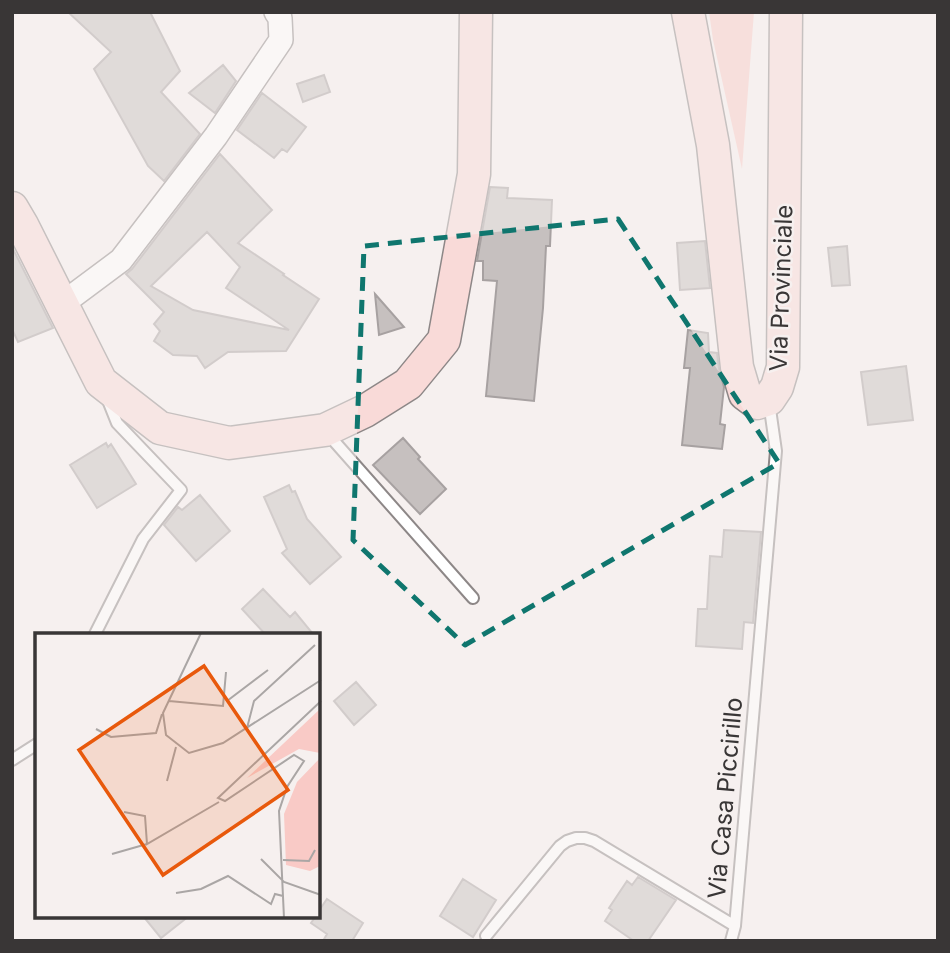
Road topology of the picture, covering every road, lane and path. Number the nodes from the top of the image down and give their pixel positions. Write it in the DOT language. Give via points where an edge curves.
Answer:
graph roads {
  1 [pos="276,12"];
  2 [pos="476,12"];
  3 [pos="688,12"];
  4 [pos="786,12"];
  5 [pos="12,208"];
  6 [pos="62,304"];
  7 [pos="101,382"];
  8 [pos="769,399"];
  9 [pos="325,430"];
  10 [pos="473,597"];
  11 [pos="96,633"];
  12 [pos="35,745"];
  13 [pos="12,760"];
  14 [pos="735,926"];
  15 [pos="486,936"];
  16 [pos="731,941"];
  1 -- 6 [label="street" via="281,40 216,136 121,260"];
  2 -- 9 [label="street" via="474,174 444,340 408,384"];
  3 -- 8 [label="street, Via Provinciale" via="713,145 737,367 745,394 757,403"];
  4 -- 8 [label="street, Via Provinciale" via="783,367"];
  5 -- 6 [label="street"];
  6 -- 7 [label="street"];
  7 -- 9 [label="street" via="160,428 229,443"];
  7 -- 11 [label="lane" via="117,423 181,490 143,539"];
  8 -- 14 [label="lane, Via Casa Piccirillo" via="776,451"];
  9 -- 10 [label="lane"];
  12 -- 13 [label="lane"];
  14 -- 15 [label="lane, Via Casa Piccirillo" via="594,841 576,838 553,852"];
  14 -- 16 [label="lane"];
}
